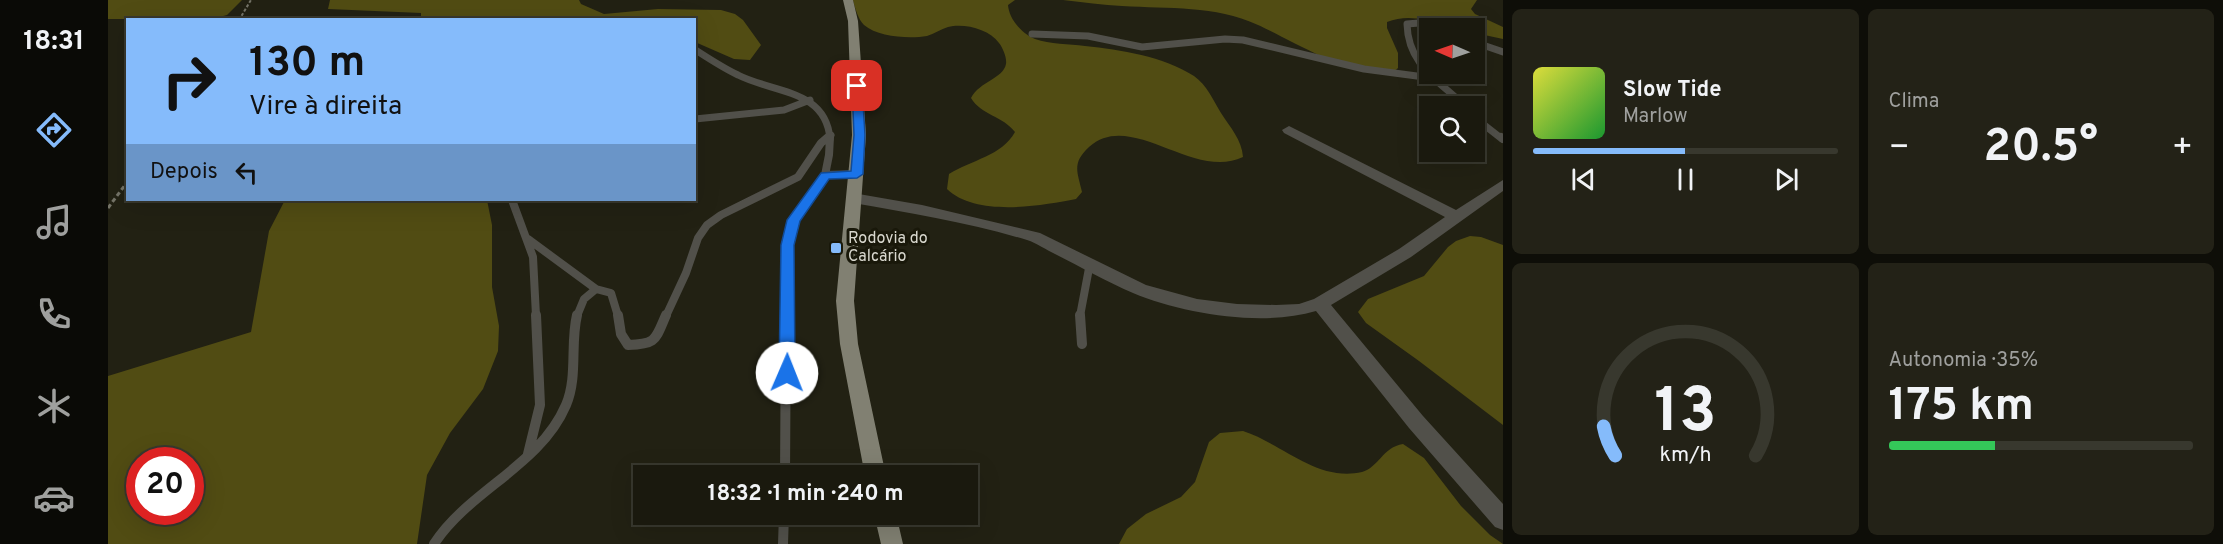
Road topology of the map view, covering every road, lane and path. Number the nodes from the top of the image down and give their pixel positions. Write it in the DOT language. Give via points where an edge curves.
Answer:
graph roads {
  1 [pos="251,0"];
  2 [pos="848,0"];
  3 [pos="240,18"];
  4 [pos="1419,23"];
  5 [pos="1032,34"];
  6 [pos="1485,46"];
  7 [pos="696,50"];
  8 [pos="1503,52"];
  9 [pos="1419,63"];
  10 [pos="1419,76"];
  11 [pos="1441,84"];
  12 [pos="1455,96"];
  13 [pos="810,100"];
  14 [pos="696,119"];
  15 [pos="1485,126"];
  16 [pos="1289,130"];
  17 [pos="831,135"];
  18 [pos="1503,140"];
  19 [pos="857,174"];
  20 [pos="825,175"];
  21 [pos="126,184"];
  22 [pos="1503,184"];
  23 [pos="853,198"];
  24 [pos="512,201"];
  25 [pos="108,207"];
  26 [pos="1457,217"];
  27 [pos="528,239"];
  28 [pos="1090,263"];
  29 [pos="596,289"];
  30 [pos="1320,304"];
  31 [pos="1083,344"];
  32 [pos="527,456"];
  33 [pos="785,465"];
  34 [pos="874,465"];
  35 [pos="1503,520"];
  36 [pos="784,525"];
  37 [pos="888,525"];
  38 [pos="434,544"];
  39 [pos="783,544"];
  40 [pos="892,544"];
  1 -- 3 [label="path"];
  2 -- 19 [label="main road" via="857,91"];
  4 -- 9 [label="lane" via="1407,24 1409,42"];
  5 -- 10 [label="lane" via="1099,38 1142,47 1243,40 1364,69"];
  6 -- 8 [label="lane"];
  7 -- 13 [label="lane" via="739,76"];
  11 -- 12 [label="lane"];
  13 -- 14 [label="lane" via="784,110"];
  13 -- 17 [label="lane" via="820,108"];
  15 -- 18 [label="lane"];
  16 -- 26 [label="street"];
  17 -- 20 [label="lane"];
  17 -- 29 [label="lane" via="798,177 707,225 656,337 648,344 628,345 622,339 612,293"];
  19 -- 20 [label="lane"];
  19 -- 23 [label="main road"];
  20 -- 33 [label="lane" via="794,220 787,245"];
  21 -- 25 [label="path"];
  22 -- 26 [label="street"];
  23 -- 28 [label="street" via="1034,237"];
  23 -- 34 [label="main road" via="846,312"];
  24 -- 27 [label="lane"];
  26 -- 30 [label="street"];
  27 -- 29 [label="lane"];
  27 -- 32 [label="lane" via="533,257 540,405"];
  28 -- 30 [label="street" via="1140,289 1197,305 1276,311"];
  28 -- 31 [label="lane" via="1080,311"];
  29 -- 32 [label="lane" via="581,302 576,320 573,376 567,403 554,430"];
  30 -- 35 [label="street" via="1416,422"];
  32 -- 38 [label="lane" via="451,519"];
  36 -- 39 [label="lane"];
  37 -- 40 [label="main road"];
}
